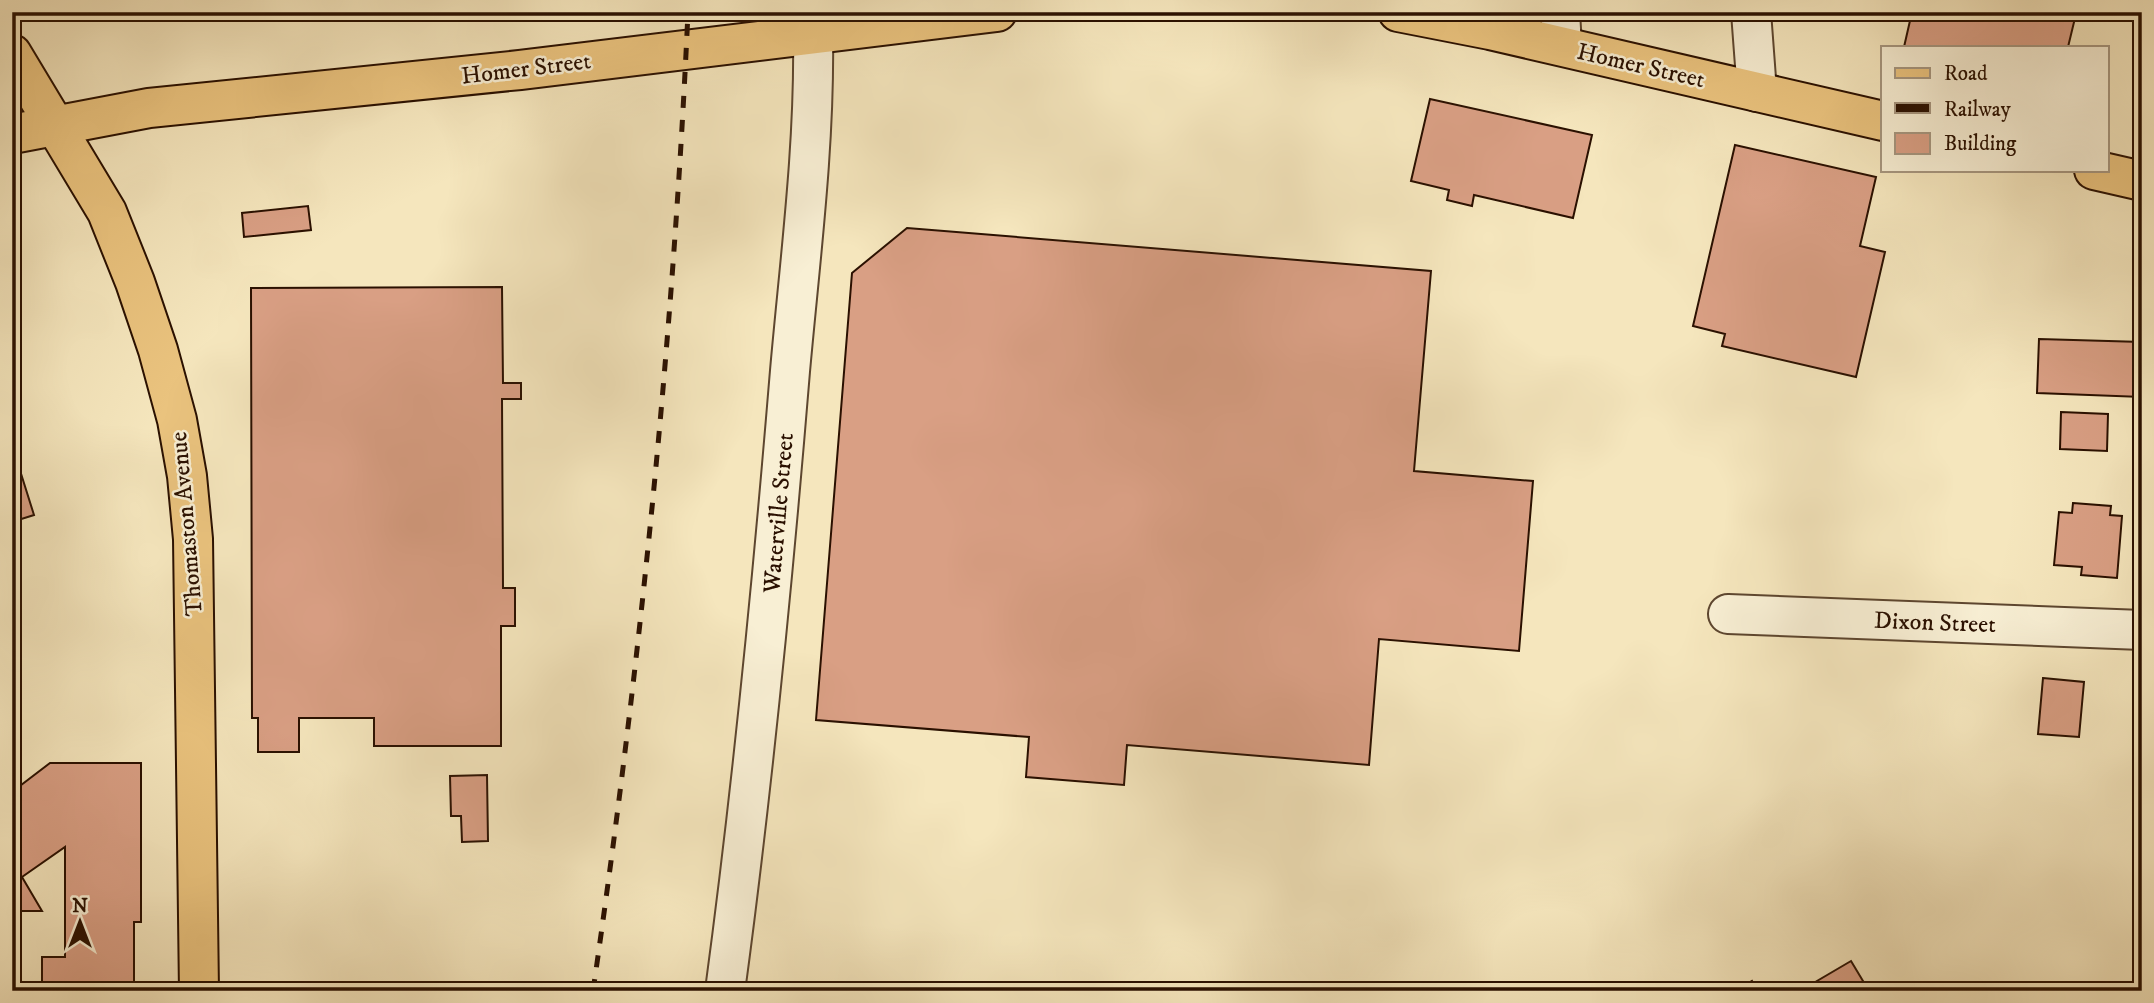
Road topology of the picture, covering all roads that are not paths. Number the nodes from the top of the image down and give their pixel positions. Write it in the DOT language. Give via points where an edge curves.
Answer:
graph roads {
  1 [pos="997,12"];
  2 [pos="1398,12"];
  3 [pos="1751,12"];
  4 [pos="1561,29"];
  5 [pos="813,33"];
  6 [pos="12,54"];
  7 [pos="1757,92"];
  8 [pos="1881,121"];
  9 [pos="55,124"];
  10 [pos="12,134"];
  11 [pos="2103,172"];
  12 [pos="2142,181"];
  13 [pos="1728,614"];
  14 [pos="2142,630"];
  15 [pos="199,991"];
  16 [pos="725,991"];
  1 -- 5 [label="main road, Homer Street"];
  2 -- 4 [label="main road, Homer Street"];
  3 -- 7 [label="street"];
  4 -- 7 [label="main road, Homer Street"];
  5 -- 9 [label="main road, Homer Street" via="520,70 149,108"];
  5 -- 16 [label="street, Waterville Street" via="812,123 776,541"];
  6 -- 9 [label="main road, Thomaston Avenue"];
  7 -- 8 [label="main road, Homer Street"];
  9 -- 10 [label="main road, Homer Street"];
  9 -- 15 [label="main road, Thomaston Avenue" via="107,212 135,282 169,388 187,476 196,630"];
  11 -- 12 [label="main road"];
  13 -- 14 [label="street, Dixon Street"];
}
